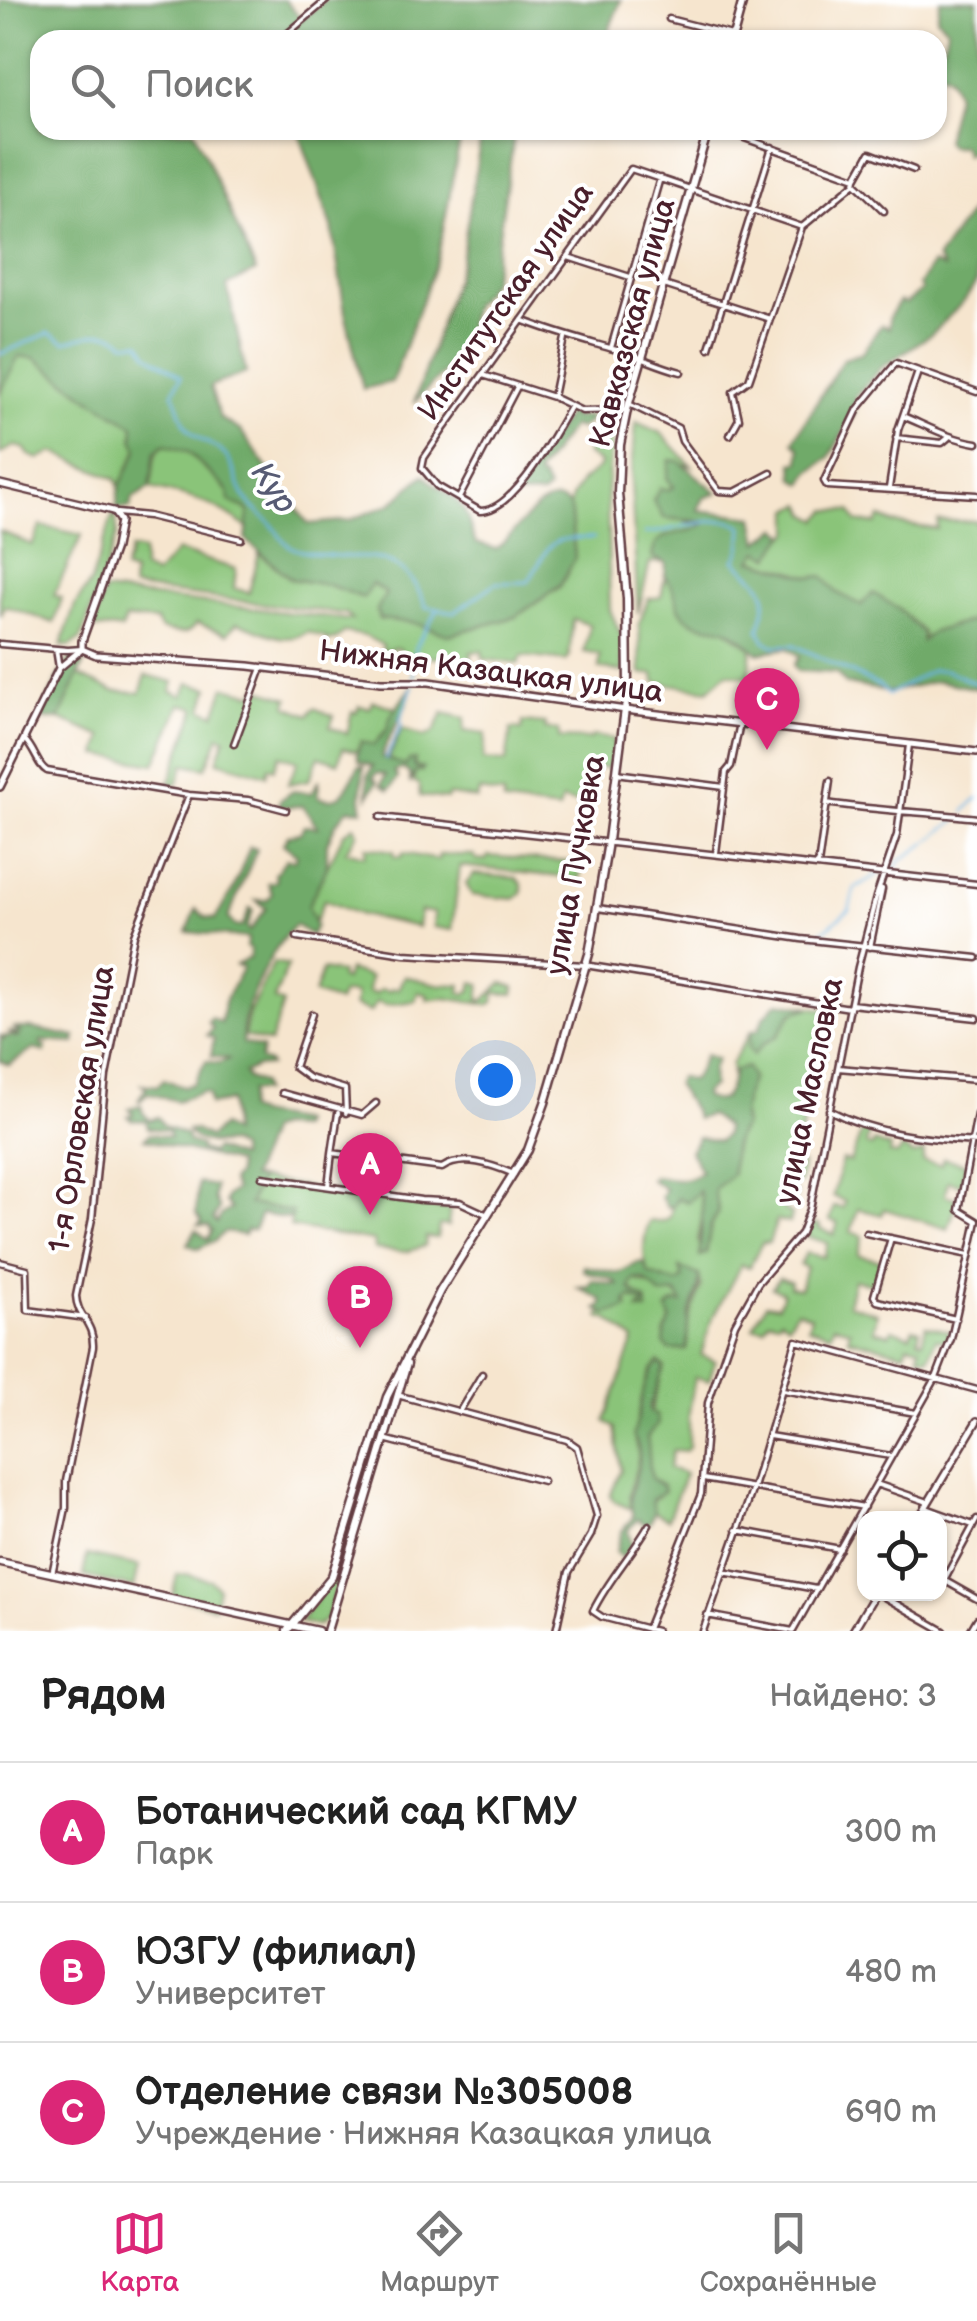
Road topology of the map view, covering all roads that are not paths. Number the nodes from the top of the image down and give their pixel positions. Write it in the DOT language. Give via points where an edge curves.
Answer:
graph roads {
  1 [pos="327,0"];
  2 [pos="743,0"];
  3 [pos="669,18"];
  4 [pos="292,30"];
  5 [pos="707,30"];
  6 [pos="735,30"];
  7 [pos="705,140"];
  8 [pos="751,140"];
  9 [pos="772,147"];
  10 [pos="914,170"];
  11 [pos="660,178"];
  12 [pos="856,181"];
  13 [pos="692,187"];
  14 [pos="751,210"];
  15 [pos="884,211"];
  16 [pos="802,227"];
  17 [pos="567,256"];
  18 [pos="630,277"];
  19 [pos="664,286"];
  20 [pos="723,305"];
  21 [pos="770,319"];
  22 [pos="522,320"];
  23 [pos="565,337"];
  24 [pos="611,348"];
  25 [pos="710,348"];
  26 [pos="642,360"];
  27 [pos="681,372"];
  28 [pos="918,372"];
  29 [pos="482,375"];
  30 [pos="517,388"];
  31 [pos="977,392"];
  32 [pos="554,397"];
  33 [pos="628,407"];
  34 [pos="570,408"];
  35 [pos="901,415"];
  36 [pos="730,435"];
  37 [pos="896,438"];
  38 [pos="948,438"];
  39 [pos="977,444"];
  40 [pos="770,473"];
  41 [pos="0,484"];
  42 [pos="888,491"];
  43 [pos="977,495"];
  44 [pos="459,498"];
  45 [pos="117,513"];
  46 [pos="241,539"];
  47 [pos="0,644"];
  48 [pos="82,648"];
  49 [pos="56,650"];
  50 [pos="59,668"];
  51 [pos="262,668"];
  52 [pos="624,710"];
  53 [pos="740,723"];
  54 [pos="25,740"];
  55 [pos="909,743"];
  56 [pos="234,744"];
  57 [pos="977,752"];
  58 [pos="616,773"];
  59 [pos="830,782"];
  60 [pos="0,787"];
  61 [pos="724,787"];
  62 [pos="189,795"];
  63 [pos="827,803"];
  64 [pos="286,810"];
  65 [pos="900,812"];
  66 [pos="380,817"];
  67 [pos="977,818"];
  68 [pos="608,841"];
  69 [pos="716,853"];
  70 [pos="818,865"];
  71 [pos="884,874"];
  72 [pos="977,884"];
  73 [pos="881,888"];
  74 [pos="598,908"];
  75 [pos="297,937"];
  76 [pos="863,947"];
  77 [pos="870,947"];
  78 [pos="977,958"];
  79 [pos="586,966"];
  80 [pos="850,1006"];
  81 [pos="312,1014"];
  82 [pos="977,1018"];
  83 [pos="838,1068"];
  84 [pos="977,1080"];
  85 [pos="282,1093"];
  86 [pos="376,1103"];
  87 [pos="828,1110"];
  88 [pos="338,1111"];
  89 [pos="346,1113"];
  90 [pos="977,1114"];
  91 [pos="975,1142"];
  92 [pos="332,1153"];
  93 [pos="514,1174"];
  94 [pos="262,1176"];
  95 [pos="328,1186"];
  96 [pos="488,1216"];
  97 [pos="866,1232"];
  98 [pos="890,1238"];
  99 [pos="969,1255"];
  100 [pos="0,1262"];
  101 [pos="86,1318"];
  102 [pos="956,1320"];
  103 [pos="482,1374"];
  104 [pos="936,1378"];
  105 [pos="781,1390"];
  106 [pos="977,1390"];
  107 [pos="396,1391"];
  108 [pos="459,1412"];
  109 [pos="916,1413"];
  110 [pos="977,1421"];
  111 [pos="974,1435"];
  112 [pos="768,1436"];
  113 [pos="384,1439"];
  114 [pos="892,1456"];
  115 [pos="368,1460"];
  116 [pos="376,1463"];
  117 [pos="703,1479"];
  118 [pos="543,1480"];
  119 [pos="876,1484"];
  120 [pos="753,1488"];
  121 [pos="927,1505"];
  122 [pos="864,1506"];
  123 [pos="924,1511"];
  124 [pos="976,1522"];
  125 [pos="648,1526"];
  126 [pos="738,1530"];
  127 [pos="840,1549"];
  128 [pos="0,1562"];
  129 [pos="947,1571"];
  130 [pos="721,1572"];
  131 [pos="52,1574"];
  132 [pos="947,1582"];
  133 [pos="816,1590"];
  134 [pos="977,1599"];
  135 [pos="872,1601"];
  136 [pos="890,1601"];
  137 [pos="707,1615"];
  138 [pos="977,1619"];
  139 [pos="259,1620"];
  140 [pos="290,1628"];
  141 [pos="647,1629"];
  142 [pos="279,1631"];
  143 [pos="318,1631"];
  144 [pos="327,1631"];
  145 [pos="556,1631"];
  146 [pos="656,1631"];
  147 [pos="703,1631"];
  148 [pos="793,1631"];
  149 [pos="853,1631"];
  150 [pos="944,1631"];
  151 [pos="970,1631"];
  1 -- 4 [label="street"];
  2 -- 6 [label="main road"];
  3 -- 5 [label="street"];
  7 -- 13 [label="main road, Кавказская улица"];
  8 -- 9 [label="street"];
  9 -- 12 [label="street"];
  9 -- 14 [label="street"];
  10 -- 12 [label="street" via="868,154"];
  11 -- 13 [label="street, Институтская улица"];
  11 -- 17 [label="street, Институтская улица" via="631,168"];
  11 -- 18 [label="street"];
  12 -- 15 [label="street"];
  12 -- 16 [label="street"];
  13 -- 14 [label="street, Институтская улица"];
  13 -- 19 [label="main road, Кавказская улица"];
  14 -- 16 [label="street, Институтская улица"];
  14 -- 20 [label="street"];
  16 -- 21 [label="street"];
  17 -- 18 [label="street"];
  17 -- 22 [label="street, Институтская улица"];
  18 -- 24 [label="street"];
  19 -- 20 [label="street"];
  19 -- 26 [label="main road, Кавказская улица"];
  20 -- 21 [label="street"];
  20 -- 25 [label="street"];
  21 -- 36 [label="street" via="749,380 734,392 739,419"];
  22 -- 23 [label="street"];
  22 -- 29 [label="street, Институтская улица"];
  23 -- 24 [label="street"];
  23 -- 32 [label="street"];
  24 -- 26 [label="street"];
  26 -- 27 [label="street"];
  26 -- 33 [label="main road, Кавказская улица"];
  28 -- 31 [label="street"];
  28 -- 35 [label="street"];
  28 -- 42 [label="street" via="896,362 879,381 824,481"];
  29 -- 30 [label="street"];
  29 -- 44 [label="street, Институтская улица" via="422,468"];
  30 -- 32 [label="street"];
  30 -- 44 [label="street"];
  32 -- 34 [label="street"];
  33 -- 34 [label="street"];
  33 -- 40 [label="street" via="678,428 719,491 735,492"];
  33 -- 52 [label="main road, Кавказская улица" via="618,493 628,634"];
  34 -- 44 [label="street" via="508,499 484,512"];
  35 -- 37 [label="street"];
  35 -- 38 [label="street"];
  37 -- 38 [label="street"];
  37 -- 42 [label="street"];
  38 -- 39 [label="street"];
  41 -- 45 [label="main road"];
  42 -- 43 [label="street"];
  45 -- 46 [label="street"];
  45 -- 48 [label="main road" via="119,534"];
  47 -- 49 [label="street, Нижняя Казацкая улица"];
  48 -- 49 [label="street, Нижняя Казацкая улица"];
  48 -- 50 [label="main road"];
  48 -- 51 [label="main road, Нижняя Казацкая улица" via="96,655"];
  49 -- 50 [label="street"];
  50 -- 54 [label="main road"];
  51 -- 52 [label="main road, Нижняя Казацкая улица" via="430,682"];
  51 -- 56 [label="street"];
  52 -- 53 [label="main road, Нижняя Казацкая улица"];
  52 -- 58 [label="main road, улица Пучковка"];
  53 -- 55 [label="main road, Нижняя Казацкая улица"];
  53 -- 61 [label="street"];
  54 -- 60 [label="main road"];
  54 -- 62 [label="street" via="46,771"];
  55 -- 57 [label="main road, Нижняя Казацкая улица"];
  55 -- 65 [label="street, улица Масловка"];
  58 -- 61 [label="street"];
  58 -- 68 [label="main road, улица Пучковка"];
  59 -- 63 [label="street"];
  61 -- 69 [label="street"];
  62 -- 64 [label="street"];
  62 -- 101 [label="street, 1-я Орловская улица" via="131,948 102,1103 92,1219 77,1279 76,1302"];
  63 -- 65 [label="street"];
  63 -- 70 [label="street"];
  65 -- 67 [label="street"];
  65 -- 71 [label="street, улица Масловка"];
  66 -- 68 [label="street"];
  68 -- 69 [label="street"];
  68 -- 74 [label="main road, улица Пучковка"];
  69 -- 70 [label="street"];
  70 -- 71 [label="street"];
  71 -- 72 [label="street"];
  71 -- 73 [label="street, улица Масловка"];
  73 -- 76 [label="street, улица Масловка"];
  73 -- 77 [label="street, улица Масловка"];
  74 -- 76 [label="street"];
  74 -- 79 [label="main road, улица Пучковка"];
  75 -- 79 [label="street" via="404,954"];
  76 -- 77 [label="street"];
  76 -- 80 [label="street, улица Масловка"];
  77 -- 78 [label="street"];
  79 -- 80 [label="street"];
  79 -- 93 [label="main road, улица Пучковка" via="541,1115"];
  80 -- 82 [label="street"];
  80 -- 83 [label="street, улица Масловка"];
  81 -- 89 [label="street" via="294,1067 345,1089"];
  83 -- 84 [label="street"];
  83 -- 87 [label="street, улица Масловка"];
  85 -- 88 [label="street"];
  86 -- 89 [label="street" via="365,1114"];
  87 -- 91 [label="street" via="888,1132"];
  87 -- 117 [label="street, улица Масловка" via="806,1224 750,1294 728,1342 708,1403"];
  88 -- 89 [label="street"];
  88 -- 92 [label="street"];
  90 -- 91 [label="street"];
  91 -- 99 [label="street" via="959,1206 977,1221"];
  92 -- 93 [label="street" via="442,1168 457,1161"];
  92 -- 95 [label="street"];
  93 -- 96 [label="main road, улица Пучковка"];
  94 -- 95 [label="street"];
  95 -- 96 [label="street" via="460,1202"];
  96 -- 107 [label="main road, улица Пучковка" via="442,1288"];
  97 -- 98 [label="street"];
  98 -- 99 [label="street"];
  98 -- 102 [label="street" via="875,1299"];
  99 -- 102 [label="street"];
  100 -- 101 [label="street, 1-я Орловская улица" via="27,1269 28,1310"];
  101 -- 131 [label="street, 1-я Орловская улица" via="93,1347"];
  102 -- 104 [label="street"];
  103 -- 108 [label="street"];
  104 -- 105 [label="street" via="796,1341"];
  104 -- 106 [label="street"];
  104 -- 109 [label="street"];
  105 -- 109 [label="street"];
  105 -- 112 [label="street"];
  107 -- 108 [label="street"];
  107 -- 113 [label="main road, улица Пучковка"];
  107 -- 115 [label="main road, улица Пучковка"];
  108 -- 145 [label="street" via="567,1440 579,1451 597,1516 568,1572"];
  109 -- 114 [label="street"];
  110 -- 111 [label="main road"];
  111 -- 121 [label="main road"];
  112 -- 114 [label="street"];
  112 -- 120 [label="street"];
  113 -- 116 [label="main road, улица Пучковка"];
  113 -- 118 [label="street"];
  114 -- 119 [label="street"];
  115 -- 116 [label="main road"];
  115 -- 140 [label="main road, улица Пучковка" via="334,1572"];
  116 -- 144 [label="main road, улица Пучковка"];
  117 -- 120 [label="street"];
  117 -- 141 [label="street, улица Масловка"];
  119 -- 121 [label="street"];
  119 -- 122 [label="street"];
  120 -- 122 [label="street"];
  120 -- 126 [label="street"];
  121 -- 123 [label="main road"];
  121 -- 124 [label="street"];
  122 -- 127 [label="street"];
  124 -- 129 [label="street"];
  125 -- 141 [label="street" via="593,1611"];
  126 -- 127 [label="street"];
  126 -- 130 [label="street"];
  127 -- 133 [label="street"];
  128 -- 131 [label="main road"];
  130 -- 133 [label="street"];
  130 -- 137 [label="street"];
  131 -- 139 [label="main road"];
  132 -- 134 [label="street"];
  133 -- 148 [label="street"];
  135 -- 149 [label="main road"];
  136 -- 150 [label="street"];
  137 -- 147 [label="street"];
  137 -- 148 [label="street"];
  138 -- 151 [label="street"];
  139 -- 140 [label="main road"];
  139 -- 142 [label="main road"];
  140 -- 143 [label="main road"];
  141 -- 146 [label="street"];
}
